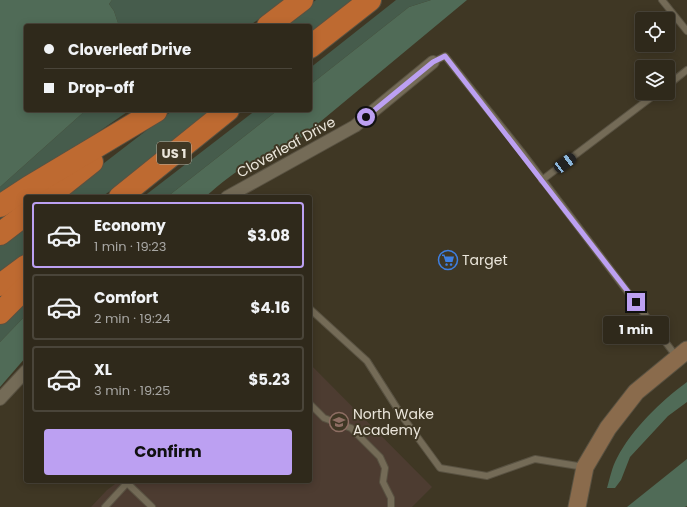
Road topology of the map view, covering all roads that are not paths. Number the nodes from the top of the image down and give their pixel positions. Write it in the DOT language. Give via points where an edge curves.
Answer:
graph roads {
  1 [pos="302,0"];
  2 [pos="370,0"];
  3 [pos="662,0"];
  4 [pos="271,24"];
  5 [pos="687,31"];
  6 [pos="312,44"];
  7 [pos="433,62"];
  8 [pos="687,70"];
  9 [pos="675,79"];
  10 [pos="648,100"];
  11 [pos="155,112"];
  12 [pos="156,112"];
  13 [pos="226,112"];
  14 [pos="542,180"];
  15 [pos="51,195"];
  16 [pos="122,195"];
  17 [pos="232,195"];
  18 [pos="0,206"];
  19 [pos="24,216"];
  20 [pos="0,234"];
  21 [pos="24,268"];
  22 [pos="0,286"];
  23 [pos="24,289"];
  24 [pos="312,311"];
  25 [pos="0,313"];
  26 [pos="682,354"];
  27 [pos="24,377"];
  28 [pos="0,399"];
  29 [pos="312,406"];
  30 [pos="585,467"];
  31 [pos="125,483"];
  32 [pos="127,483"];
  33 [pos="105,507"];
  34 [pos="152,507"];
  35 [pos="391,507"];
  36 [pos="577,507"];
  1 -- 4 [label="highway"];
  2 -- 6 [label="highway"];
  3 -- 5 [label="lane"];
  7 -- 14 [label="lane" via="445,56"];
  7 -- 17 [label="street, Cloverleaf Drive" via="355,126"];
  8 -- 9 [label="lane"];
  10 -- 14 [label="lane"];
  11 -- 18 [label="highway"];
  12 -- 15 [label="highway"];
  13 -- 16 [label="highway, US 1"];
  14 -- 26 [label="lane"];
  19 -- 20 [label="highway"];
  21 -- 22 [label="highway"];
  23 -- 25 [label="highway"];
  24 -- 30 [label="lane" via="367,361 402,416 440,468 488,476 535,459"];
  26 -- 30 [label="street" via="636,392 608,428"];
  27 -- 28 [label="street"];
  29 -- 35 [label="lane" via="324,418 351,428 380,457 385,468 383,482 391,498"];
  30 -- 36 [label="street"];
  31 -- 33 [label="lane"];
  32 -- 34 [label="lane"];
}
